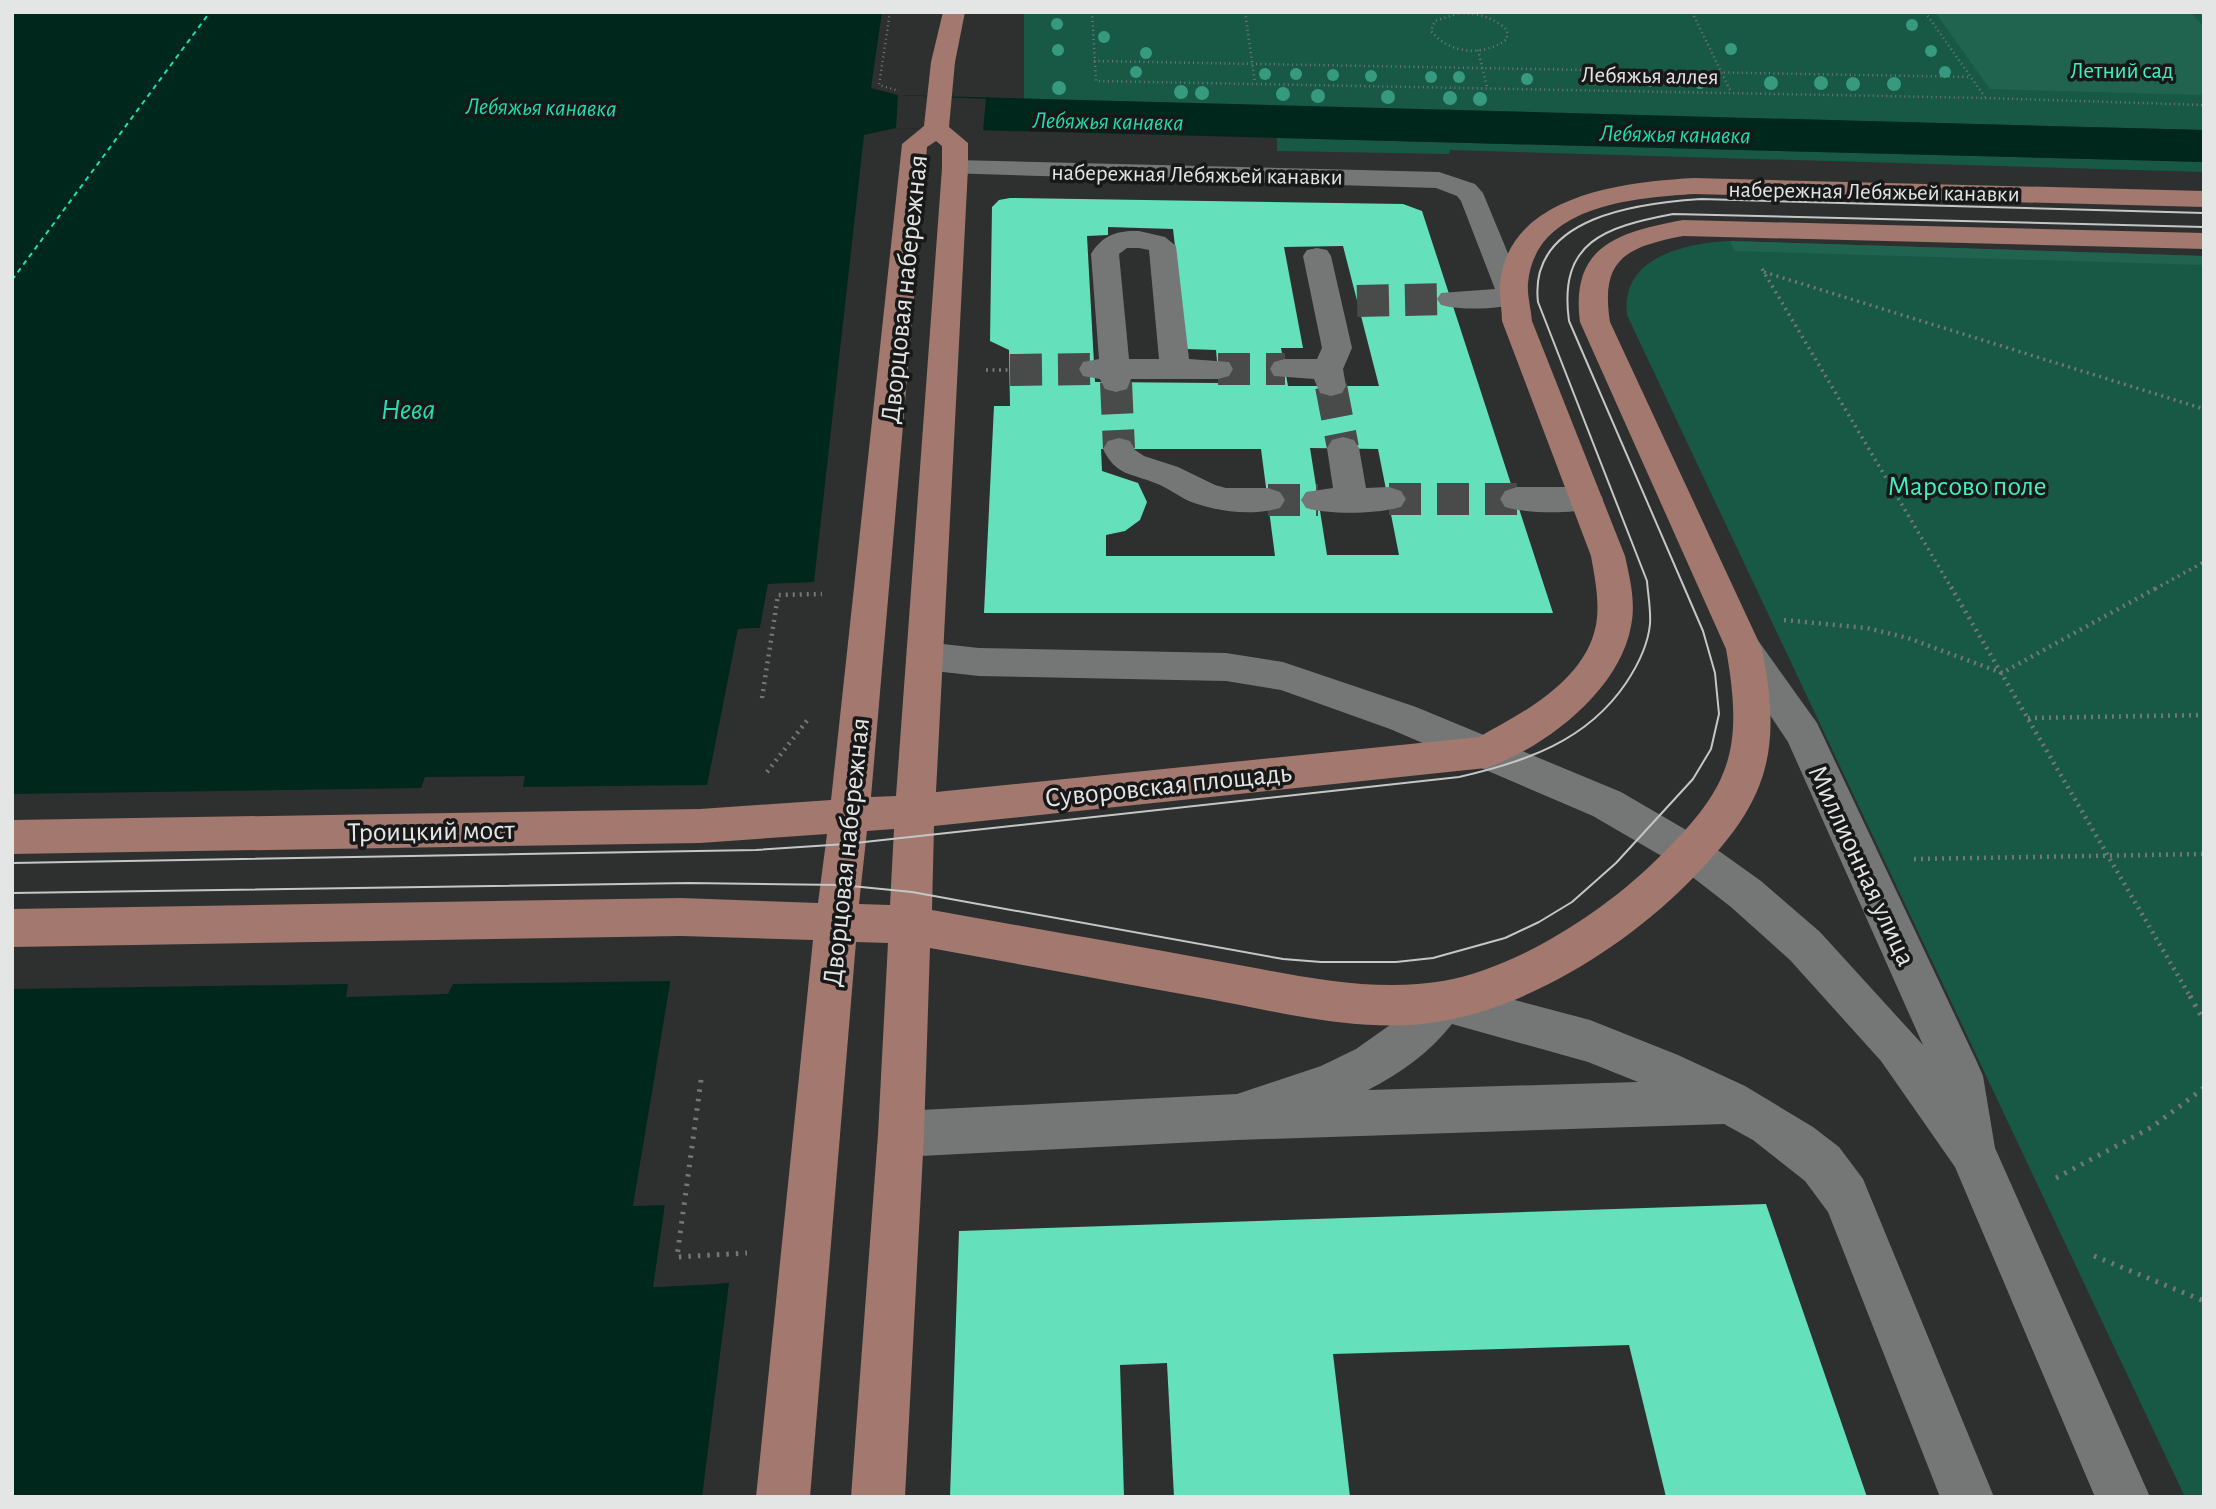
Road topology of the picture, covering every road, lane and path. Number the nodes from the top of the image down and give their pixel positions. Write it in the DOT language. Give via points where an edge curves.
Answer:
graph roads {
  1 [pos="890,12"];
  2 [pos="933,12"];
  3 [pos="954,12"];
  4 [pos="1092,12"];
  5 [pos="1245,12"];
  6 [pos="1692,12"];
  7 [pos="1925,12"];
  8 [pos="1469,13"];
  9 [pos="1478,50"];
  10 [pos="1094,61"];
  11 [pos="943,62"];
  12 [pos="1252,64"];
  13 [pos="1482,68"];
  14 [pos="1721,72"];
  15 [pos="1971,77"];
  16 [pos="1255,83"];
  17 [pos="1487,87"];
  18 [pos="1731,92"];
  19 [pos="905,94"];
  20 [pos="1986,98"];
  21 [pos="2204,105"];
  22 [pos="936,129"];
  23 [pos="955,168"];
  24 [pos="2204,199"];
  25 [pos="2204,241"];
  26 [pos="1613,251"];
  27 [pos="1317,256"];
  28 [pos="1759,264"];
  29 [pos="1764,272"];
  30 [pos="1512,297"];
  31 [pos="1451,299"];
  32 [pos="1357,301"];
  33 [pos="1327,302"];
  34 [pos="1175,369"];
  35 [pos="1218,369"];
  36 [pos="1284,369"];
  37 [pos="2204,409"];
  38 [pos="1343,448"];
  39 [pos="1119,449"];
  40 [pos="1389,499"];
  41 [pos="1517,499"];
  42 [pos="1586,499"];
  43 [pos="1268,500"];
  44 [pos="1318,500"];
  45 [pos="1351,500"];
  46 [pos="2204,562"];
  47 [pos="821,607"];
  48 [pos="1784,620"];
  49 [pos="1744,649"];
  50 [pos="925,656"];
  51 [pos="2002,673"];
  52 [pos="762,698"];
  53 [pos="2204,715"];
  54 [pos="810,717"];
  55 [pos="2027,718"];
  56 [pos="1486,752"];
  57 [pos="765,775"];
  58 [pos="915,811"];
  59 [pos="849,817"];
  60 [pos="12,836"];
  61 [pos="1691,853"];
  62 [pos="2204,854"];
  63 [pos="2108,856"];
  64 [pos="1913,859"];
  65 [pos="836,923"];
  66 [pos="909,925"];
  67 [pos="12,928"];
  68 [pos="1443,1001"];
  69 [pos="2196,1008"];
  70 [pos="2204,1008"];
  71 [pos="2204,1021"];
  72 [pos="701,1080"];
  73 [pos="2204,1088"];
  74 [pos="1729,1102"];
  75 [pos="1237,1117"];
  76 [pos="901,1133"];
  77 [pos="1972,1150"];
  78 [pos="2056,1178"];
  79 [pos="747,1254"];
  80 [pos="2094,1256"];
  81 [pos="2204,1300"];
  82 [pos="783,1497"];
  83 [pos="878,1497"];
  84 [pos="1967,1497"];
  85 [pos="2123,1497"];
  1 -- 19 [label="path" via="879,85"];
  2 -- 11 [label="main road"];
  3 -- 11 [label="main road"];
  4 -- 10 [label="path"];
  5 -- 12 [label="path"];
  6 -- 14 [label="path"];
  7 -- 15 [label="path"];
  8 -- 9 [label="path" via="1489,17 1509,35 1503,44"];
  8 -- 9 [label="path" via="1441,17 1432,31 1447,45"];
  9 -- 13 [label="path"];
  10 -- 12 [label="path"];
  10 -- 16 [label="path, Лебяжья аллея" via="1096,81"];
  11 -- 22 [label="main road"];
  12 -- 13 [label="path"];
  12 -- 16 [label="path"];
  13 -- 14 [label="path"];
  13 -- 17 [label="path"];
  14 -- 15 [label="path"];
  14 -- 18 [label="path"];
  15 -- 20 [label="path"];
  16 -- 17 [label="path, Лебяжья аллея"];
  17 -- 18 [label="path, Лебяжья аллея"];
  18 -- 20 [label="path, Лебяжья аллея"];
  20 -- 21 [label="path, Лебяжья аллея"];
  22 -- 23 [label="main road, Дворцовая набережная" via="955,143"];
  22 -- 59 [label="main road, Дворцовая набережная" via="915,145"];
  23 -- 30 [label="street, набережная Лебяжьей канавки" via="1439,180 1474,198"];
  23 -- 50 [label="main road, Дворцовая набережная"];
  24 -- 30 [label="main road, набережная Лебяжьей канавки" via="1654,187 1579,205 1550,221 1528,242 1515,266"];
  25 -- 26 [label="main road, набережная Лебяжьей канавки" via="1714,227 1656,232"];
  26 -- 49 [label="main road, Миллионная улица" via="1591,282 1589,301 1595,322"];
  27 -- 33 [label="street"];
  28 -- 29 [label="path"];
  29 -- 37 [label="path"];
  29 -- 51 [label="path"];
  30 -- 31 [label="street"];
  30 -- 42 [label="main road" via="1517,321"];
  32 -- 33 [label="street"];
  33 -- 36 [label="street" via="1338,348 1330,377"];
  34 -- 34 [label="street" via="1109,373 1105,254 1113,242 1141,240 1162,246"];
  34 -- 35 [label="street"];
  38 -- 45 [label="street"];
  39 -- 43 [label="street" via="1133,464 1204,494 1226,500"];
  40 -- 45 [label="street"];
  41 -- 42 [label="street"];
  42 -- 56 [label="main road, Суворовская площадь" via="1615,582 1615,619 1606,650 1590,679 1564,704"];
  44 -- 45 [label="street"];
  46 -- 51 [label="path"];
  47 -- 52 [label="path" via="822,594 779,595"];
  48 -- 51 [label="path" via="1867,628 1909,638"];
  49 -- 61 [label="main road" via="1754,701 1745,774 1733,801"];
  49 -- 77 [label="street, Миллионная улица" via="1804,734 1960,1076"];
  50 -- 56 [label="street" via="979,662 1226,667 1283,676"];
  50 -- 58 [label="main road, Дворцовая набережная"];
  51 -- 55 [label="path"];
  53 -- 55 [label="path"];
  54 -- 57 [label="path"];
  55 -- 63 [label="path"];
  56 -- 58 [label="main road, Суворовская площадь"];
  56 -- 61 [label="street, Суворовская площадь" via="1606,804"];
  58 -- 59 [label="main road, Суворовская площадь"];
  58 -- 66 [label="main road, Дворцовая набережная"];
  59 -- 60 [label="main road, Троицкий мост" via="700,826"];
  59 -- 65 [label="main road, Дворцовая набережная"];
  61 -- 68 [label="main road" via="1635,905 1564,952 1497,986"];
  61 -- 77 [label="street, Суворовская площадь" via="1746,894 1848,990 1897,1046"];
  62 -- 63 [label="path"];
  63 -- 64 [label="path"];
  63 -- 69 [label="path"];
  65 -- 66 [label="main road"];
  65 -- 67 [label="main road" via="681,917"];
  65 -- 82 [label="main road, Дворцовая набережная"];
  66 -- 68 [label="main road" via="1331,1000"];
  66 -- 76 [label="main road, Дворцовая набережная"];
  68 -- 74 [label="street" via="1590,1041"];
  68 -- 75 [label="street" via="1413,1036 1378,1063 1336,1083"];
  69 -- 70 [label="path"];
  69 -- 71 [label="path"];
  72 -- 79 [label="path" via="677,1257"];
  73 -- 78 [label="path" via="2135,1139"];
  74 -- 75 [label="street"];
  74 -- 84 [label="street" via="1796,1143 1822,1164 1846,1196"];
  75 -- 76 [label="street"];
  76 -- 83 [label="main road, Дворцовая набережная"];
  77 -- 85 [label="street, Миллионная улица"];
  80 -- 81 [label="path"];
}
